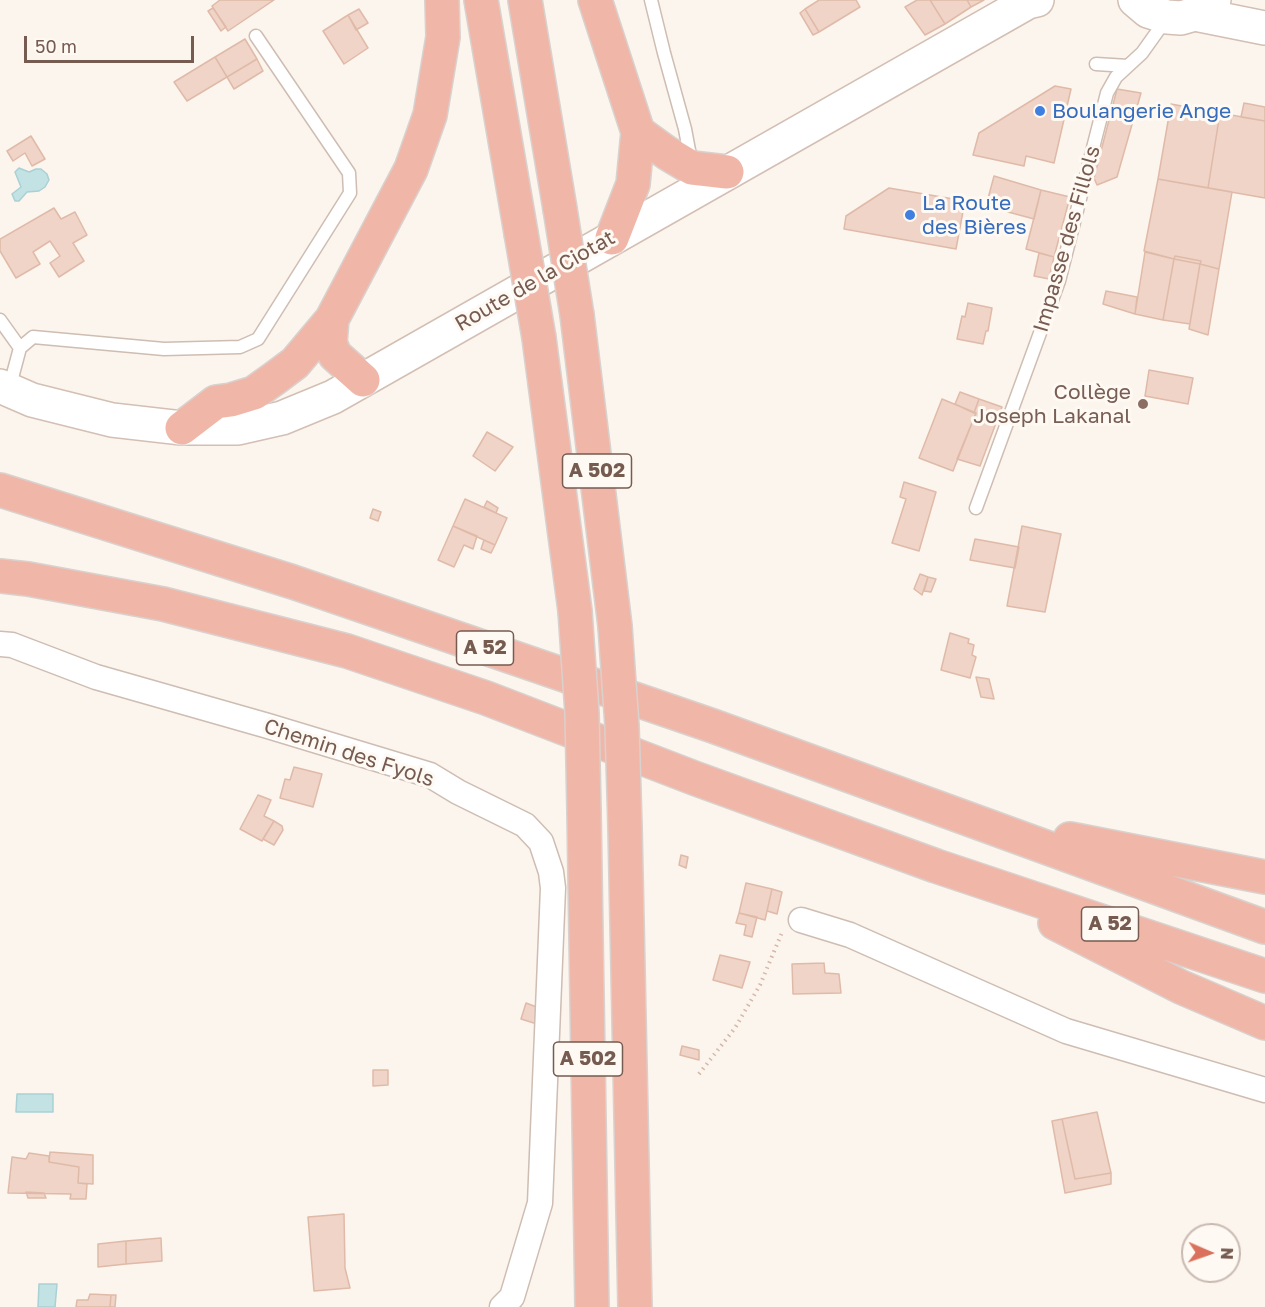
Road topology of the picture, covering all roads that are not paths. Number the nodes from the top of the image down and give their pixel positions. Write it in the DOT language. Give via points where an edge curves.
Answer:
graph roads {
  1 [pos="442,0"];
  2 [pos="481,0"];
  3 [pos="525,0"];
  4 [pos="595,0"];
  5 [pos="651,0"];
  6 [pos="1037,0"];
  7 [pos="1135,0"];
  8 [pos="1192,10"];
  9 [pos="1265,28"];
  10 [pos="256,36"];
  11 [pos="1096,64"];
  12 [pos="1128,66"];
  13 [pos="638,132"];
  14 [pos="692,168"];
  15 [pos="727,172"];
  16 [pos="612,238"];
  17 [pos="332,319"];
  18 [pos="0,320"];
  19 [pos="20,348"];
  20 [pos="363,380"];
  21 [pos="4,388"];
  22 [pos="182,428"];
  23 [pos="0,490"];
  24 [pos="976,508"];
  25 [pos="0,576"];
  26 [pos="0,644"];
  27 [pos="966,819"];
  28 [pos="955,872"];
  29 [pos="1265,877"];
  30 [pos="801,920"];
  31 [pos="1265,927"];
  32 [pos="1265,976"];
  33 [pos="1265,1023"];
  34 [pos="1265,1090"];
  35 [pos="502,1307"];
  36 [pos="592,1307"];
  37 [pos="635,1307"];
  1 -- 17 [label="highway" via="443,37 430,115 411,169"];
  2 -- 36 [label="highway, A 502, bridge" via="540,338 575,611 582,713"];
  3 -- 37 [label="highway, A 502, bridge" via="577,315 615,627 625,827"];
  4 -- 13 [label="highway"];
  5 -- 14 [label="lane"];
  6 -- 15 [label="main road, Route de la Ciotat"];
  7 -- 8 [label="main road" via="1148,11"];
  8 -- 9 [label="main road"];
  8 -- 12 [label="lane, Impasse des Fillols"];
  10 -- 19 [label="lane" via="349,173 350,193 258,339 240,347 164,349 33,337"];
  11 -- 12 [label="lane"];
  12 -- 24 [label="lane, Impasse des Fillols" via="1107,93 1059,281"];
  13 -- 14 [label="highway"];
  13 -- 16 [label="highway" via="633,184"];
  14 -- 15 [label="highway"];
  15 -- 16 [label="main road, Route de la Ciotat"];
  16 -- 20 [label="main road, Route de la Ciotat"];
  17 -- 20 [label="highway" via="330,343 335,355"];
  17 -- 22 [label="highway" via="295,363 275,378 254,393 216,402"];
  18 -- 19 [label="lane"];
  19 -- 21 [label="lane"];
  20 -- 22 [label="main road, Route de la Ciotat" via="282,418 238,428"];
  21 -- 22 [label="main road, Route de la Ciotat" via="32,400 112,420"];
  23 -- 27 [label="highway, A 52" via="292,582 713,726"];
  25 -- 28 [label="highway, A 52" via="163,603 347,651 486,698"];
  26 -- 35 [label="street, Chemin des Fyols" via="96,677 430,775 525,825 541,842 553,888 540,1203 512,1297"];
  27 -- 29 [label="highway"];
  27 -- 31 [label="highway, A 52"];
  28 -- 32 [label="highway, A 52"];
  28 -- 33 [label="highway" via="1181,987"];
  30 -- 34 [label="street" via="850,935 1066,1031"];
}
